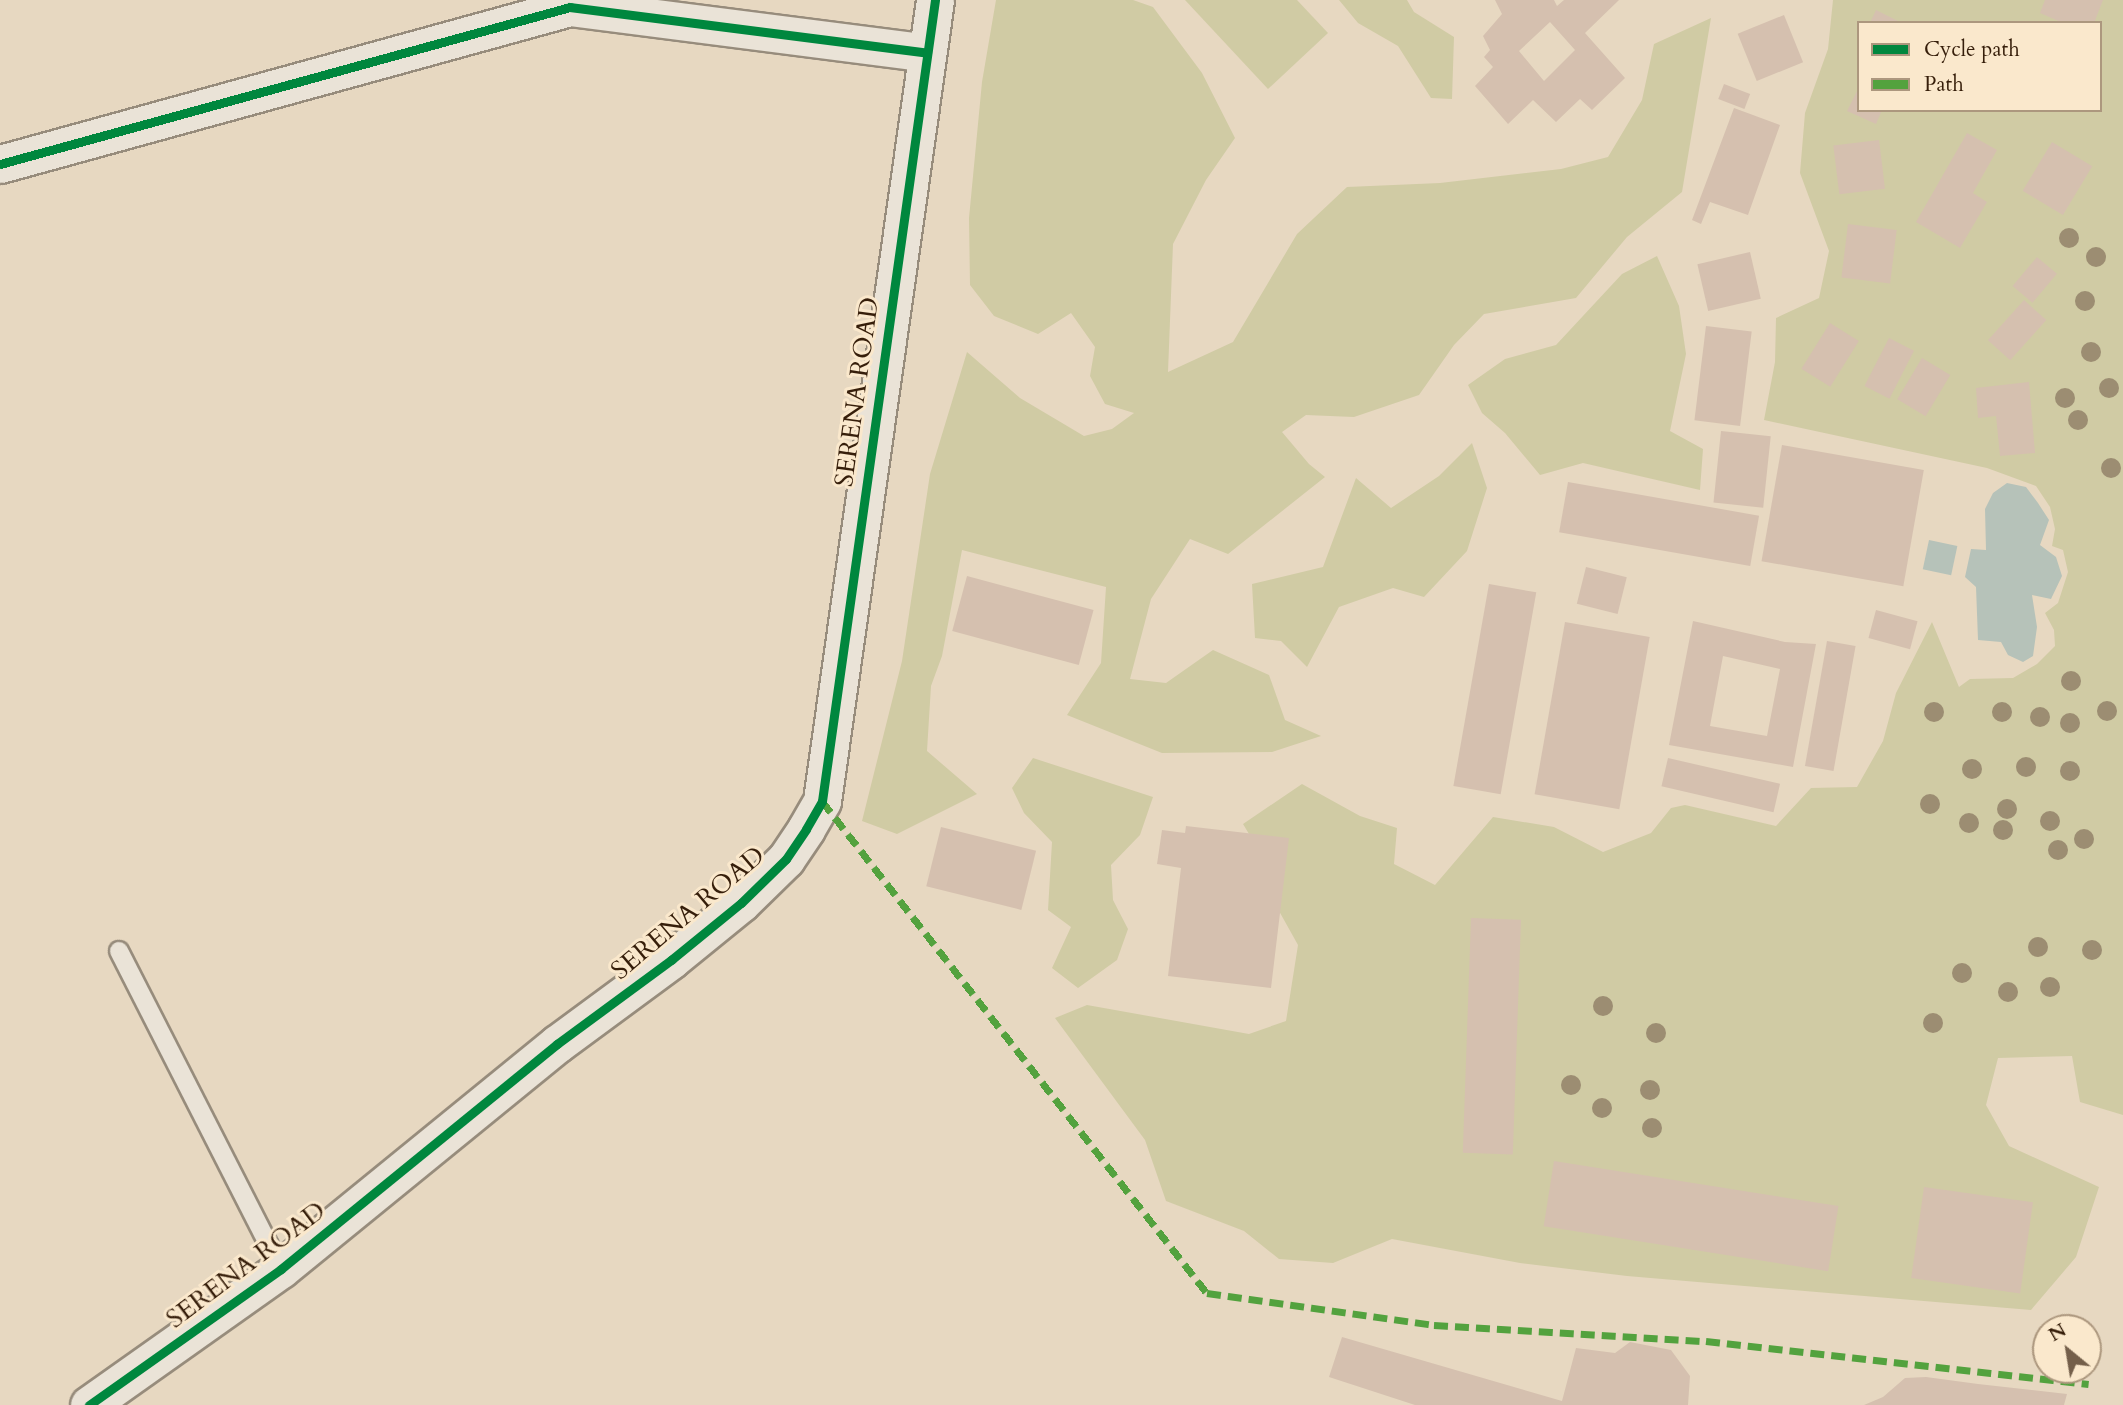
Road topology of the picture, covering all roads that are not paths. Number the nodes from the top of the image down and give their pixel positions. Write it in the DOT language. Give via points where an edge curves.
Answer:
graph roads {
  1 [pos="935,0"];
  2 [pos="570,3"];
  3 [pos="927,53"];
  4 [pos="0,164"];
  5 [pos="119,951"];
  6 [pos="281,1269"];
  7 [pos="89,1405"];
  1 -- 3 [label="street, SERENA ROAD"];
  2 -- 3 [label="street"];
  2 -- 4 [label="street"];
  3 -- 6 [label="street, SERENA ROAD" via="822,801 786,859 741,903 557,1044"];
  5 -- 6 [label="lane"];
  6 -- 7 [label="street, SERENA ROAD"];
}
